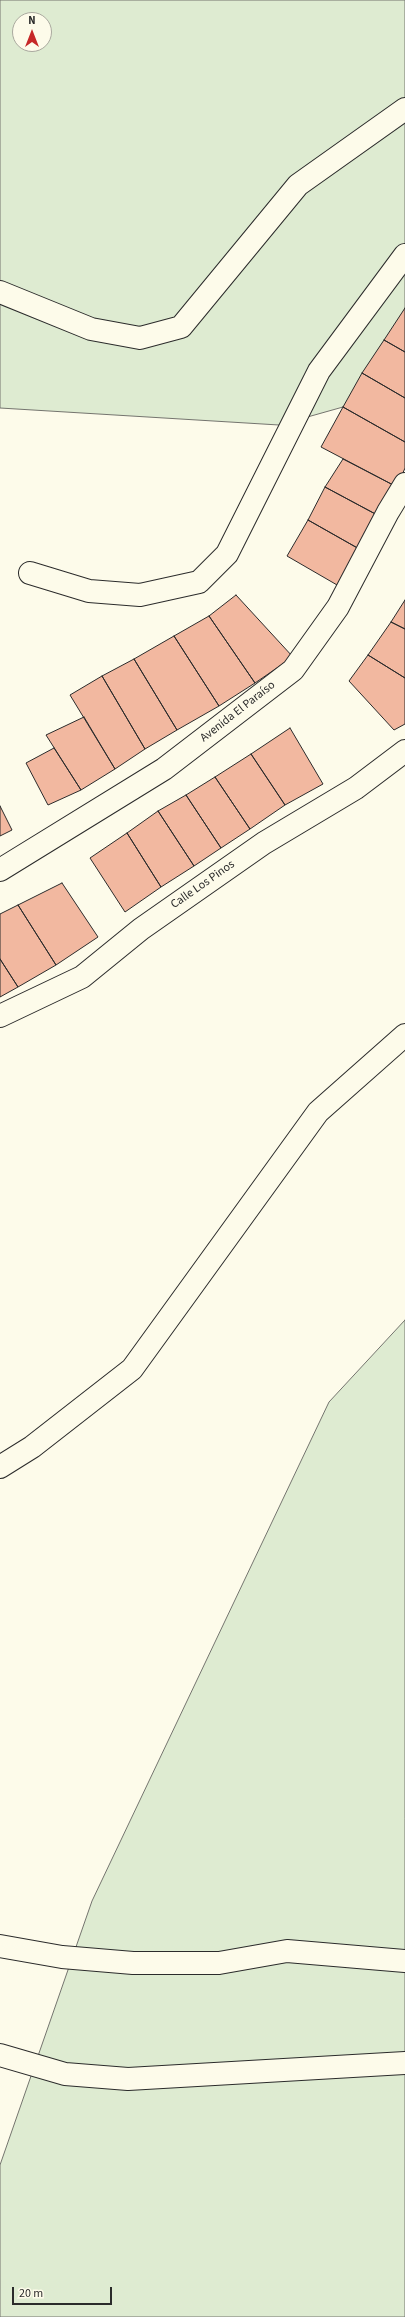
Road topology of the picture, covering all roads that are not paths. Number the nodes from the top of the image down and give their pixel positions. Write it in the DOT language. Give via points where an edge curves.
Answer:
graph roads {
  1 [pos="405,109"];
  2 [pos="405,254"];
  3 [pos="0,292"];
  4 [pos="405,484"];
  5 [pos="30,573"];
  6 [pos="405,751"];
  7 [pos="0,870"];
  8 [pos="0,1016"];
  9 [pos="405,1035"];
  10 [pos="0,1467"];
  11 [pos="0,1946"];
  12 [pos="405,1961"];
  13 [pos="0,2055"];
  14 [pos="405,2063"];
  1 -- 3 [label="street" via="298,185 181,327 140,338 91,329"];
  2 -- 5 [label="street" via="319,371 227,554 199,582 140,595 89,591"];
  4 -- 7 [label="street, Avenida El Paraíso" via="338,607 293,670 164,769"];
  6 -- 8 [label="street, Calle Los Pinos" via="356,788 251,852 141,929 82,977"];
  9 -- 10 [label="street" via="318,1112 132,1369 32,1447"];
  11 -- 12 [label="street" via="62,1957 133,1963 219,1963 287,1951"];
  13 -- 14 [label="street" via="65,2074 128,2078"];
}
